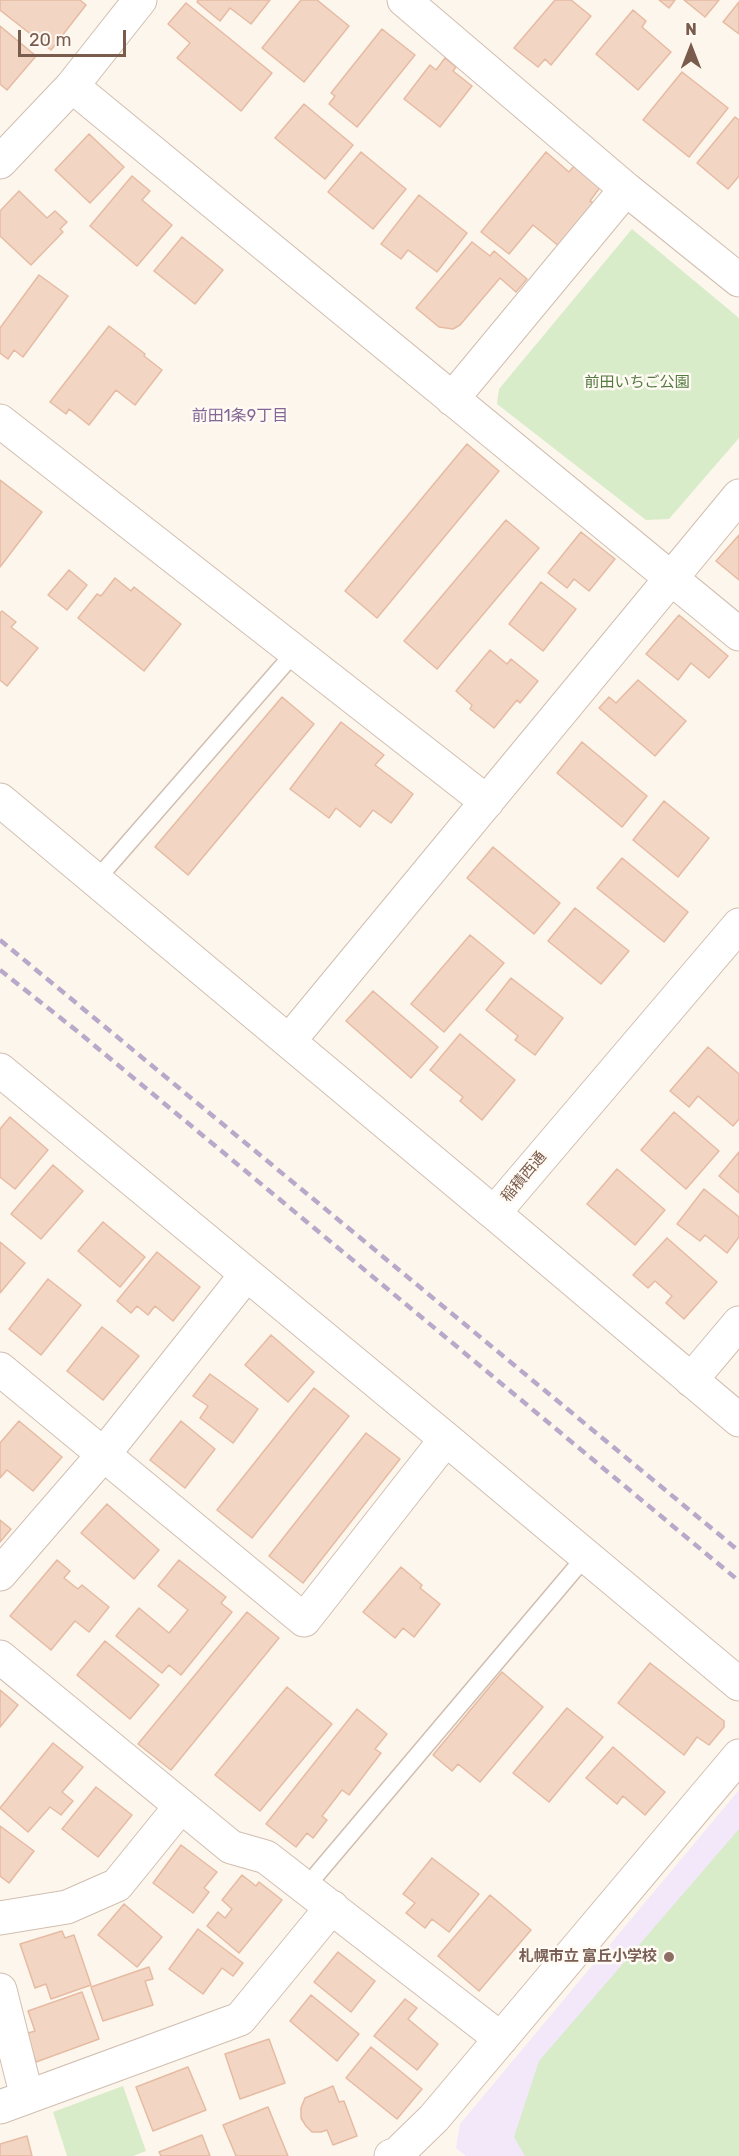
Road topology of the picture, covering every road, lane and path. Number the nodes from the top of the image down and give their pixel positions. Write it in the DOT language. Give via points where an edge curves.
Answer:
graph roads {
  1 [pos="140,0"];
  2 [pos="404,0"];
  3 [pos="72,86"];
  4 [pos="3,153"];
  5 [pos="626,189"];
  6 [pos="739,280"];
  7 [pos="452,399"];
  8 [pos="0,421"];
  9 [pos="739,496"];
  10 [pos="671,579"];
  11 [pos="739,634"];
  12 [pos="295,652"];
  13 [pos="0,800"];
  14 [pos="487,802"];
  15 [pos="96,879"];
  16 [pos="739,925"];
  17 [pos="289,1041"];
  18 [pos="0,1070"];
  19 [pos="494,1213"];
  20 [pos="246,1275"];
  21 [pos="739,1323"];
  22 [pos="0,1369"];
  23 [pos="691,1380"];
  24 [pos="739,1420"];
  25 [pos="446,1439"];
  26 [pos="104,1455"];
  27 [pos="585,1557"];
  28 [pos="0,1575"];
  29 [pos="0,1657"];
  30 [pos="739,1684"];
  31 [pos="739,1756"];
  32 [pos="181,1806"];
  33 [pos="306,1887"];
  34 [pos="332,1907"];
  35 [pos="0,1918"];
  36 [pos="0,1990"];
  37 [pos="501,2039"];
  38 [pos="14,2102"];
  39 [pos="411,2151"];
  1 -- 3 [label="street"];
  2 -- 5 [label="street"];
  3 -- 4 [label="street"];
  3 -- 7 [label="street"];
  5 -- 6 [label="street"];
  5 -- 7 [label="street"];
  7 -- 10 [label="street"];
  8 -- 12 [label="street"];
  9 -- 10 [label="street"];
  10 -- 11 [label="street"];
  10 -- 14 [label="street"];
  12 -- 14 [label="street"];
  12 -- 15 [label="lane"];
  13 -- 15 [label="street"];
  14 -- 17 [label="street"];
  15 -- 17 [label="street"];
  16 -- 19 [label="street, 稲積西通"];
  17 -- 19 [label="street"];
  18 -- 20 [label="street"];
  19 -- 23 [label="street, 稲積西通"];
  20 -- 25 [label="street"];
  20 -- 26 [label="street"];
  21 -- 23 [label="street"];
  22 -- 26 [label="street"];
  23 -- 24 [label="street, 稲積西通"];
  25 -- 26 [label="street" via="304,1620"];
  25 -- 27 [label="street"];
  26 -- 28 [label="street"];
  27 -- 30 [label="street"];
  27 -- 33 [label="lane"];
  29 -- 32 [label="street"];
  31 -- 37 [label="street"];
  32 -- 33 [label="street" via="231,1847 266,1857"];
  32 -- 35 [label="street" via="117,1885 67,1907"];
  33 -- 34 [label="street"];
  34 -- 37 [label="street"];
  34 -- 38 [label="street" via="240,2019"];
  36 -- 38 [label="street"];
  37 -- 39 [label="street"];
}
